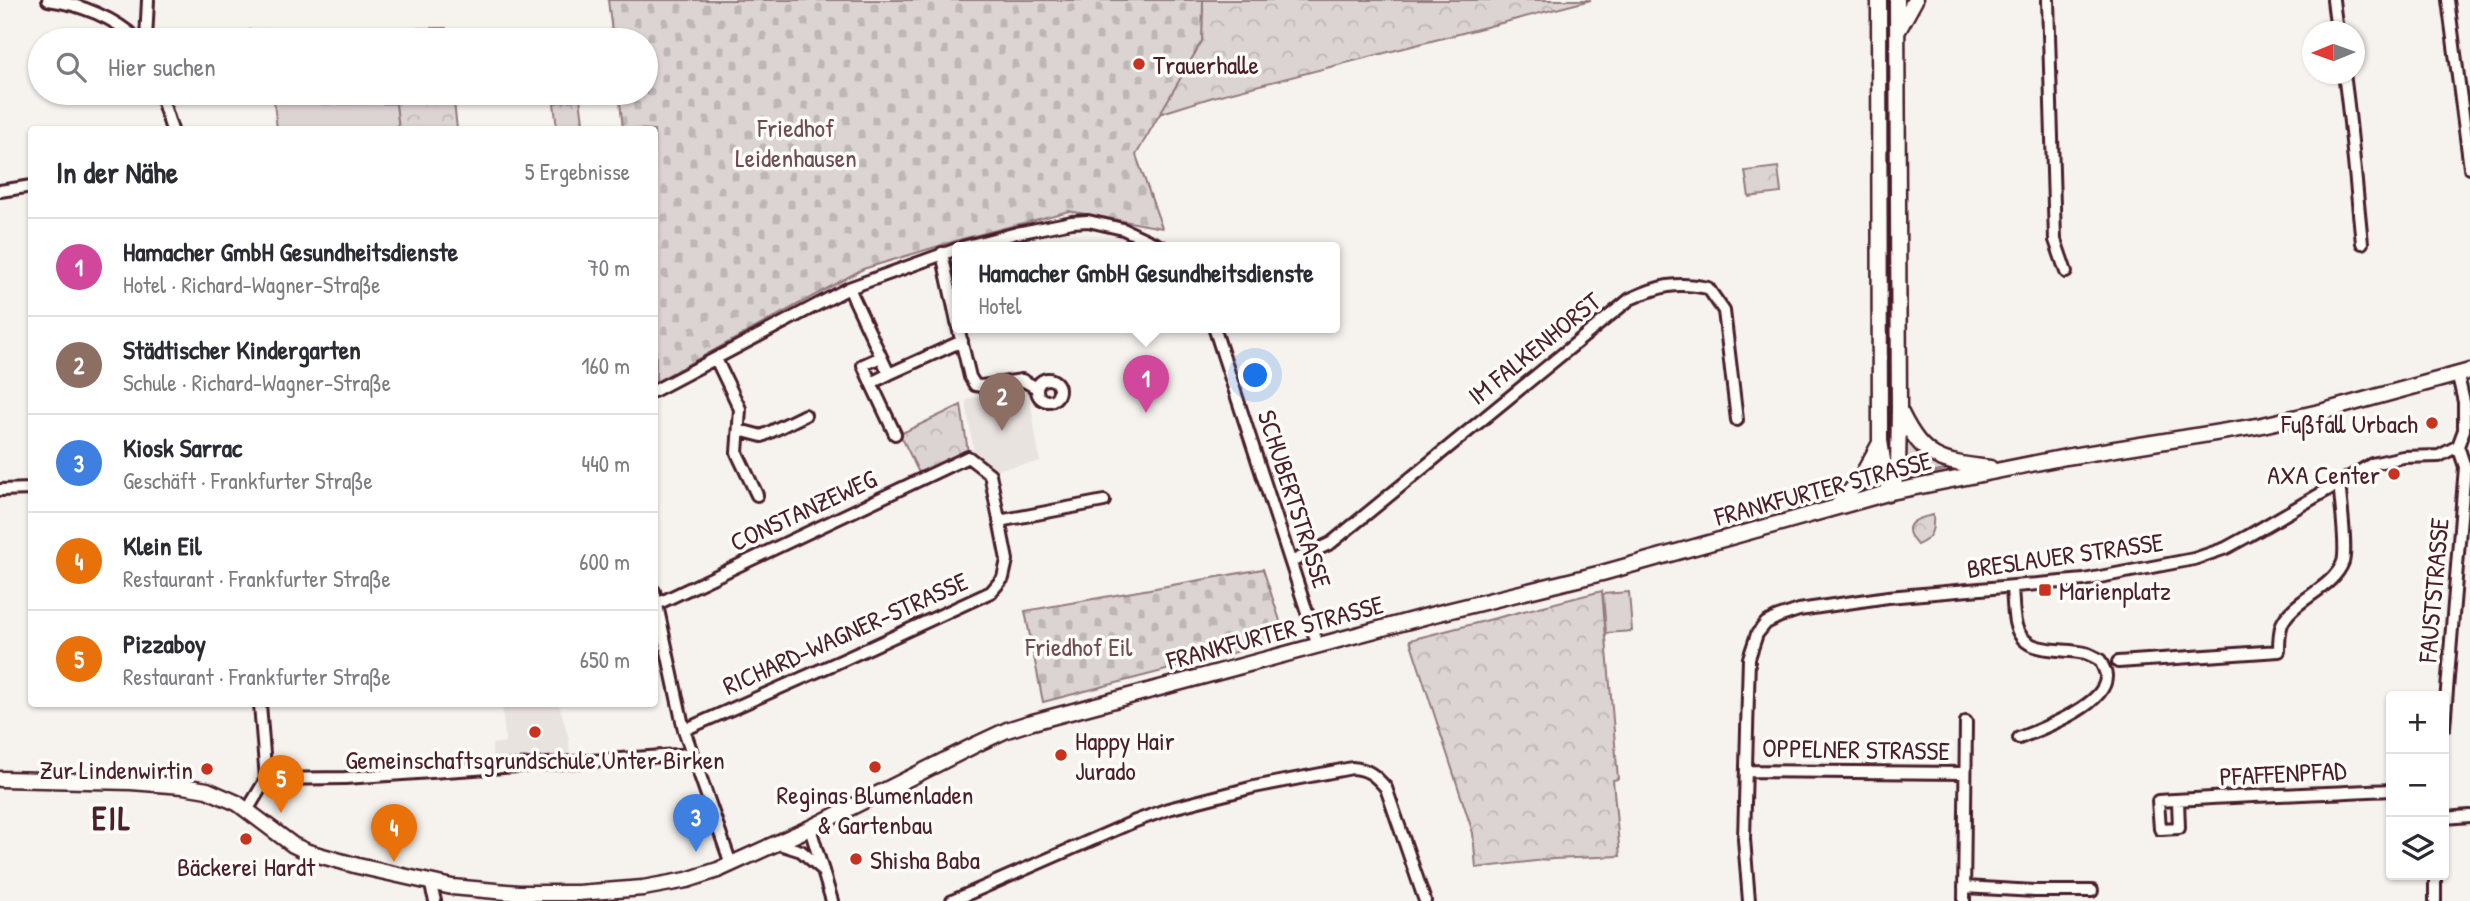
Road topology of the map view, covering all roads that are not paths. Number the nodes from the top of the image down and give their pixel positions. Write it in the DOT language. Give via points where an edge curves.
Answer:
graph roads {
  1 [pos="48,0"];
  2 [pos="148,0"];
  3 [pos="1879,0"];
  4 [pos="1897,0"];
  5 [pos="1915,0"];
  6 [pos="2048,0"];
  7 [pos="2333,0"];
  8 [pos="2448,0"];
  9 [pos="2336,21"];
  10 [pos="122,28"];
  11 [pos="147,28"];
  12 [pos="1897,33"];
  13 [pos="2345,84"];
  14 [pos="164,105"];
  15 [pos="171,126"];
  16 [pos="2470,168"];
  17 [pos="28,187"];
  18 [pos="0,191"];
  19 [pos="983,242"];
  20 [pos="1151,242"];
  21 [pos="2362,243"];
  22 [pos="952,250"];
  23 [pos="942,253"];
  24 [pos="2066,272"];
  25 [pos="849,288"];
  26 [pos="952,298"];
  27 [pos="960,333"];
  28 [pos="1216,333"];
  29 [pos="962,341"];
  30 [pos="881,357"];
  31 [pos="716,359"];
  32 [pos="889,374"];
  33 [pos="2464,374"];
  34 [pos="871,383"];
  35 [pos="1038,388"];
  36 [pos="658,389"];
  37 [pos="1899,409"];
  38 [pos="805,415"];
  39 [pos="1737,420"];
  40 [pos="739,430"];
  41 [pos="895,434"];
  42 [pos="1880,441"];
  43 [pos="2458,446"];
  44 [pos="968,457"];
  45 [pos="2002,469"];
  46 [pos="2336,484"];
  47 [pos="28,489"];
  48 [pos="0,490"];
  49 [pos="1891,492"];
  50 [pos="757,495"];
  51 [pos="1104,501"];
  52 [pos="1836,507"];
  53 [pos="999,521"];
  54 [pos="1291,562"];
  55 [pos="2470,569"];
  56 [pos="2457,570"];
  57 [pos="2012,588"];
  58 [pos="658,604"];
  59 [pos="658,609"];
  60 [pos="1318,646"];
  61 [pos="2118,662"];
  62 [pos="2447,691"];
  63 [pos="260,707"];
  64 [pos="1966,722"];
  65 [pos="684,730"];
  66 [pos="2019,738"];
  67 [pos="692,754"];
  68 [pos="1746,771"];
  69 [pos="1965,773"];
  70 [pos="0,779"];
  71 [pos="265,779"];
  72 [pos="2386,790"];
  73 [pos="2178,800"];
  74 [pos="247,809"];
  75 [pos="2470,816"];
  76 [pos="2449,818"];
  77 [pos="810,828"];
  78 [pos="776,843"];
  79 [pos="731,864"];
  80 [pos="823,870"];
  81 [pos="2435,880"];
  82 [pos="430,882"];
  83 [pos="1964,887"];
  84 [pos="484,891"];
  85 [pos="2092,891"];
  86 [pos="435,901"];
  87 [pos="464,901"];
  88 [pos="832,901"];
  89 [pos="952,901"];
  90 [pos="1425,901"];
  91 [pos="1749,901"];
  92 [pos="1964,901"];
  93 [pos="2435,901"];
  1 -- 10 [label="street" via="65,2"];
  2 -- 11 [label="street"];
  3 -- 42 [label="main road"];
  4 -- 12 [label="main road"];
  5 -- 12 [label="main road"];
  6 -- 24 [label="street" via="2055,240"];
  7 -- 9 [label="street"];
  8 -- 16 [label="street"];
  12 -- 37 [label="main road"];
  13 -- 21 [label="street"];
  14 -- 15 [label="street"];
  17 -- 18 [label="street"];
  19 -- 20 [label="street" via="1088,221"];
  22 -- 23 [label="street"];
  23 -- 25 [label="street"];
  23 -- 26 [label="street"];
  25 -- 30 [label="street"];
  25 -- 31 [label="street"];
  27 -- 29 [label="street"];
  28 -- 54 [label="street, SCHUBERTSTRASSE"];
  29 -- 32 [label="street"];
  29 -- 35 [label="street" via="975,385 1022,380"];
  30 -- 32 [label="street"];
  30 -- 34 [label="street" via="863,365"];
  31 -- 36 [label="street"];
  31 -- 40 [label="street" via="740,410"];
  32 -- 34 [label="street"];
  33 -- 43 [label="street, FAUSTSTRASSE" via="2464,430"];
  33 -- 45 [label="main road, FRANKFURTER STRASSE" via="2259,426"];
  34 -- 41 [label="street"];
  37 -- 45 [label="main road" via="1927,452 1955,463"];
  37 -- 49 [label="main road" via="1898,470"];
  38 -- 40 [label="street" via="762,436"];
  39 -- 54 [label="street, IM FALKENHORST" via="1724,311 1708,288 1686,284 1657,287 1630,299 1331,543"];
  40 -- 50 [label="street" via="737,453"];
  42 -- 49 [label="main road"];
  42 -- 52 [label="main road" via="1859,481"];
  43 -- 46 [label="street, BRESLAUER STRASSE" via="2439,456 2372,464"];
  43 -- 56 [label="street, FAUSTSTRASSE" via="2465,467"];
  44 -- 53 [label="street, RICHARD-WAGNER-STRASSE" via="990,474"];
  44 -- 58 [label="street, CONSTANZEWEG"];
  45 -- 49 [label="main road, FRANKFURTER STRASSE"];
  46 -- 57 [label="street, BRESLAUER STRASSE" via="2226,548 2205,555 2131,573"];
  46 -- 61 [label="street" via="2344,558 2339,571 2282,624 2279,651"];
  47 -- 48 [label="street"];
  49 -- 52 [label="main road, FRANKFURTER STRASSE"];
  51 -- 53 [label="street"];
  52 -- 60 [label="main road, FRANKFURTER STRASSE"];
  53 -- 65 [label="street, RICHARD-WAGNER-STRASSE" via="1007,569 991,592"];
  54 -- 60 [label="street, SCHUBERTSTRASSE"];
  55 -- 56 [label="street"];
  56 -- 62 [label="street, FAUSTSTRASSE"];
  57 -- 66 [label="street" via="2015,622 2030,645 2086,653 2100,660 2106,674 2105,685 2087,705"];
  57 -- 68 [label="street, BRESLAUER STRASSE" via="1821,606 1766,623 1749,659"];
  59 -- 65 [label="street"];
  60 -- 77 [label="main road, FRANKFURTER STRASSE" via="1007,730"];
  63 -- 71 [label="street"];
  64 -- 69 [label="street"];
  65 -- 67 [label="street"];
  67 -- 71 [label="street" via="345,778"];
  67 -- 79 [label="street"];
  68 -- 69 [label="street, OPPELNER STRASSE"];
  68 -- 91 [label="street" via="1744,839"];
  69 -- 83 [label="street"];
  70 -- 74 [label="main road, FRANKFURTER STRASSE" via="183,786 219,795"];
  71 -- 74 [label="street"];
  72 -- 73 [label="street, PFAFFENPFAD"];
  74 -- 82 [label="main road, FRANKFURTER STRASSE" via="307,852"];
  75 -- 76 [label="street"];
  77 -- 78 [label="main road, FRANKFURTER STRASSE"];
  77 -- 80 [label="street"];
  78 -- 79 [label="main road, FRANKFURTER STRASSE"];
  78 -- 80 [label="street" via="801,851"];
  79 -- 84 [label="main road, FRANKFURTER STRASSE" via="687,880 643,888 565,893"];
  80 -- 88 [label="street"];
  81 -- 93 [label="street"];
  82 -- 84 [label="main road, FRANKFURTER STRASSE"];
  82 -- 86 [label="street"];
  83 -- 85 [label="street"];
  83 -- 92 [label="street"];
  84 -- 87 [label="main road"];
  89 -- 90 [label="street" via="1168,809 1352,768 1366,769 1386,788"];
}
